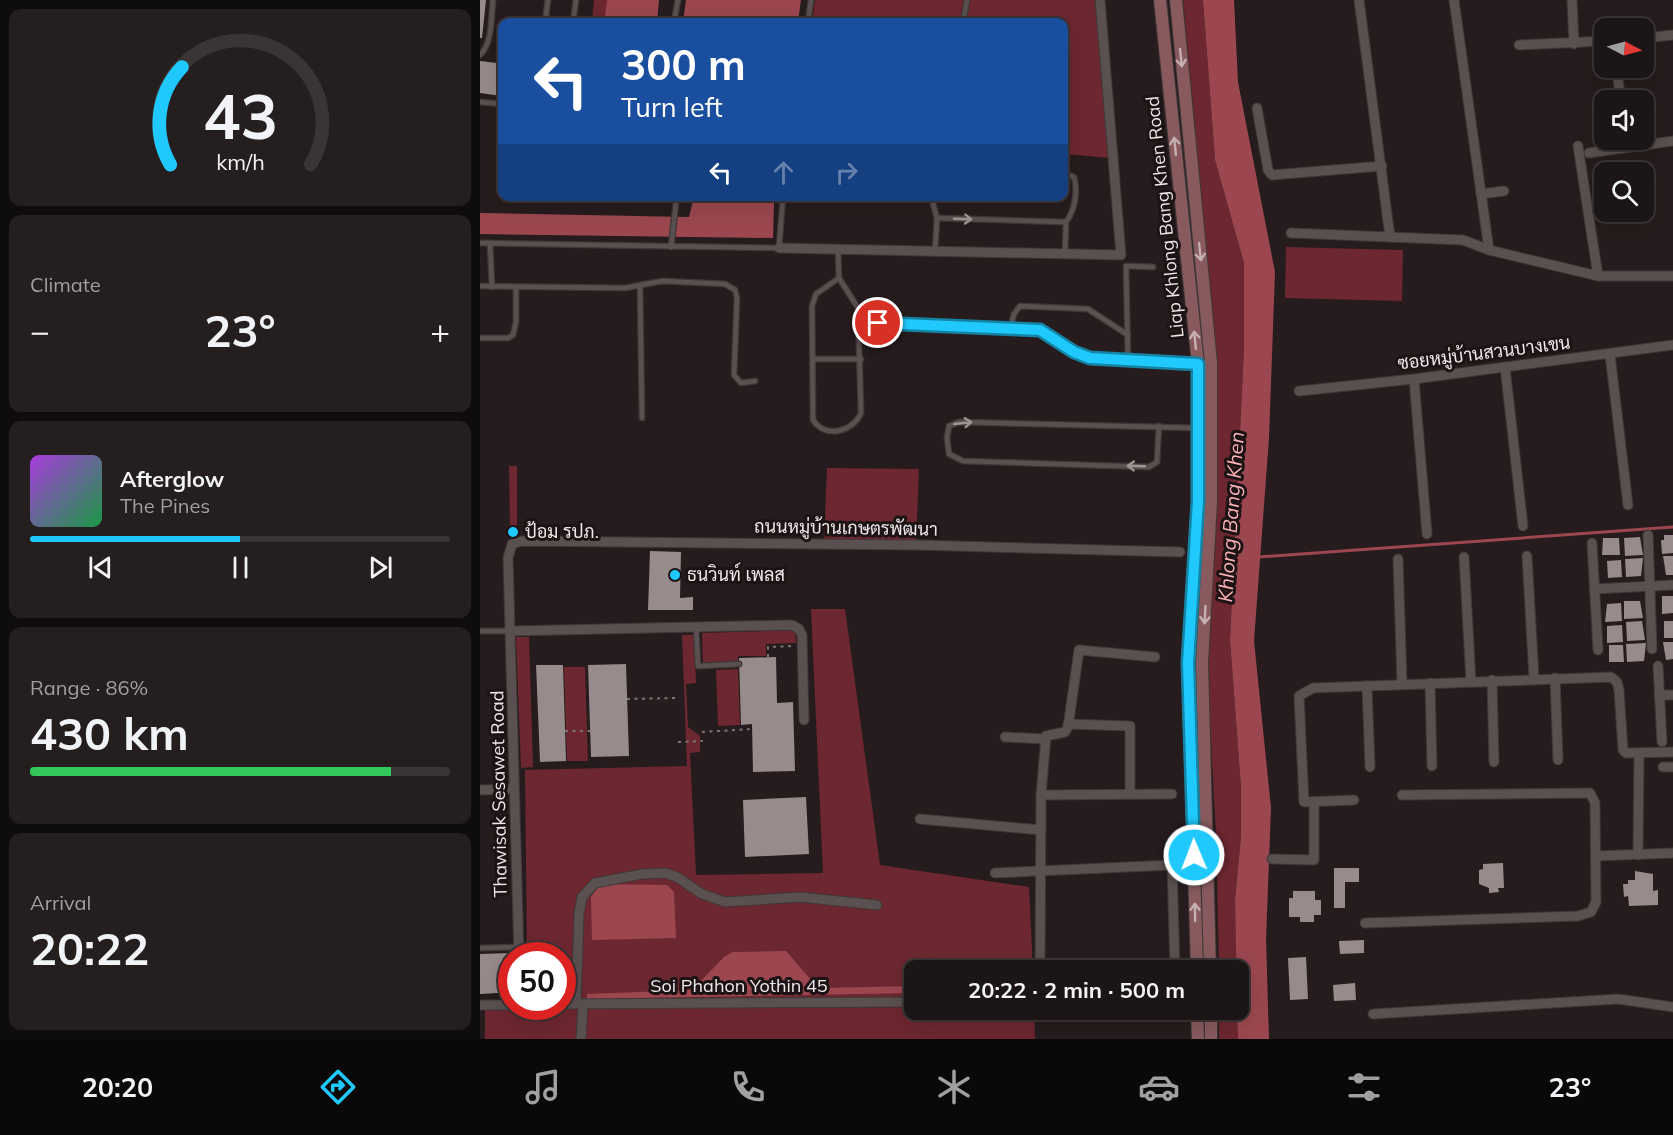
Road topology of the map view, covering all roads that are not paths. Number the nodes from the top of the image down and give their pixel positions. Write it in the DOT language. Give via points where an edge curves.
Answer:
graph roads {
  1 [pos="493,0"];
  2 [pos="548,0"];
  3 [pos="576,0"];
  4 [pos="678,0"];
  5 [pos="811,0"];
  6 [pos="967,0"];
  7 [pos="1100,0"];
  8 [pos="1160,0"];
  9 [pos="1176,0"];
  10 [pos="1359,0"];
  11 [pos="1454,0"];
  12 [pos="1572,0"];
  13 [pos="548,18"];
  14 [pos="574,18"];
  15 [pos="675,18"];
  16 [pos="809,18"];
  17 [pos="964,18"];
  18 [pos="1673,35"];
  19 [pos="1654,37"];
  20 [pos="1594,42"];
  21 [pos="1574,44"];
  22 [pos="1519,45"];
  23 [pos="480,55"];
  24 [pos="480,102"];
  25 [pos="498,104"];
  26 [pos="1257,108"];
  27 [pos="1673,141"];
  28 [pos="1578,146"];
  29 [pos="1589,153"];
  30 [pos="1382,166"];
  31 [pos="1068,174"];
  32 [pos="1504,191"];
  33 [pos="1481,195"];
  34 [pos="783,201"];
  35 [pos="932,201"];
  36 [pos="676,203"];
  37 [pos="937,218"];
  38 [pos="1066,222"];
  39 [pos="1291,233"];
  40 [pos="1390,237"];
  41 [pos="480,243"];
  42 [pos="490,243"];
  43 [pos="671,247"];
  44 [pos="779,248"];
  45 [pos="838,249"];
  46 [pos="1489,250"];
  47 [pos="935,251"];
  48 [pos="1065,253"];
  49 [pos="1153,267"];
  50 [pos="1598,276"];
  51 [pos="1673,276"];
  52 [pos="839,278"];
  53 [pos="640,285"];
  54 [pos="480,286"];
  55 [pos="492,287"];
  56 [pos="516,287"];
  57 [pos="859,322"];
  58 [pos="1010,329"];
  59 [pos="1128,335"];
  60 [pos="480,338"];
  61 [pos="1673,345"];
  62 [pos="1610,355"];
  63 [pos="813,359"];
  64 [pos="1128,359"];
  65 [pos="861,360"];
  66 [pos="1198,364"];
  67 [pos="1505,367"];
  68 [pos="1414,379"];
  69 [pos="755,381"];
  70 [pos="1299,391"];
  71 [pos="642,418"];
  72 [pos="1159,426"];
  73 [pos="1198,428"];
  74 [pos="1212,428"];
  75 [pos="1628,506"];
  76 [pos="1523,526"];
  77 [pos="1427,534"];
  78 [pos="1648,535"];
  79 [pos="1592,543"];
  80 [pos="512,544"];
  81 [pos="1180,552"];
  82 [pos="1527,556"];
  83 [pos="1464,558"];
  84 [pos="1398,560"];
  85 [pos="1673,585"];
  86 [pos="1650,586"];
  87 [pos="1594,589"];
  88 [pos="696,627"];
  89 [pos="511,631"];
  90 [pos="480,632"];
  91 [pos="1652,649"];
  92 [pos="1598,650"];
  93 [pos="1155,657"];
  94 [pos="739,664"];
  95 [pos="1658,666"];
  96 [pos="1534,678"];
  97 [pos="1555,678"];
  98 [pos="1492,680"];
  99 [pos="1471,682"];
  100 [pos="1430,683"];
  101 [pos="1401,684"];
  102 [pos="1367,686"];
  103 [pos="1659,695"];
  104 [pos="1673,695"];
  105 [pos="804,720"];
  106 [pos="1068,724"];
  107 [pos="1005,737"];
  108 [pos="1045,739"];
  109 [pos="1662,742"];
  110 [pos="1673,752"];
  111 [pos="1639,753"];
  112 [pos="1558,760"];
  113 [pos="1494,762"];
  114 [pos="1432,766"];
  115 [pos="1370,767"];
  116 [pos="509,789"];
  117 [pos="480,790"];
  118 [pos="1131,794"];
  119 [pos="1172,794"];
  120 [pos="1041,795"];
  121 [pos="1402,795"];
  122 [pos="1354,800"];
  123 [pos="1314,802"];
  124 [pos="920,819"];
  125 [pos="1041,830"];
  126 [pos="1673,853"];
  127 [pos="1638,855"];
  128 [pos="1596,856"];
  129 [pos="1272,859"];
  130 [pos="1040,870"];
  131 [pos="995,873"];
  132 [pos="877,905"];
  133 [pos="1365,923"];
  134 [pos="519,942"];
  135 [pos="480,948"];
  136 [pos="498,949"];
  137 [pos="1040,960"];
  138 [pos="1175,960"];
  139 [pos="1197,960"];
  140 [pos="1210,960"];
  141 [pos="904,1002"];
  142 [pos="579,1004"];
  143 [pos="480,1005"];
  144 [pos="498,1005"];
  145 [pos="1673,1007"];
  146 [pos="1373,1014"];
  147 [pos="1197,1020"];
  148 [pos="1211,1020"];
  149 [pos="581,1039"];
  150 [pos="1198,1039"];
  151 [pos="1212,1039"];
  1 -- 23 [label="lane" via="486,50"];
  2 -- 13 [label="lane"];
  3 -- 14 [label="lane"];
  4 -- 15 [label="lane"];
  5 -- 16 [label="lane"];
  6 -- 17 [label="lane"];
  7 -- 48 [label="street" via="1121,255"];
  66 -- 8 [label="main road, Liap Khlong Bang Khen Road, one-way"];
  9 -- 74 [label="main road, Liap Khlong Bang Khen Road, one-way" via="1211,363"];
  10 -- 30 [label="street"];
  11 -- 33 [label="street"];
  12 -- 21 [label="street"];
  18 -- 19 [label="street"];
  20 -- 21 [label="street"];
  21 -- 22 [label="street"];
  24 -- 25 [label="lane"];
  26 -- 30 [label="street" via="1272,175"];
  27 -- 29 [label="street"];
  28 -- 50 [label="street"];
  30 -- 40 [label="street"];
  31 -- 38 [label="lane" via="1077,186 1072,214"];
  32 -- 33 [label="street"];
  33 -- 46 [label="street"];
  34 -- 44 [label="lane"];
  35 -- 37 [label="lane"];
  36 -- 43 [label="lane"];
  37 -- 38 [label="lane, one-way"];
  37 -- 47 [label="lane"];
  38 -- 48 [label="lane"];
  39 -- 40 [label="street"];
  40 -- 46 [label="street" via="1463,240"];
  41 -- 42 [label="lane"];
  42 -- 43 [label="lane"];
  42 -- 55 [label="lane"];
  43 -- 44 [label="lane"];
  44 -- 45 [label="street"];
  45 -- 47 [label="street"];
  45 -- 52 [label="lane"];
  46 -- 50 [label="street"];
  47 -- 48 [label="street"];
  49 -- 59 [label="lane" via="1126,266"];
  50 -- 51 [label="street"];
  52 -- 57 [label="lane" via="858,308"];
  52 -- 63 [label="lane" via="816,294 812,306"];
  53 -- 56 [label="lane"];
  53 -- 69 [label="lane" via="662,281 731,286 737,298 734,375 741,382"];
  53 -- 71 [label="lane"];
  54 -- 55 [label="lane"];
  55 -- 56 [label="lane"];
  56 -- 60 [label="lane" via="513,335"];
  57 -- 58 [label="lane"];
  57 -- 65 [label="lane"];
  58 -- 59 [label="lane" via="1020,306 1074,307 1088,309"];
  58 -- 64 [label="lane" via="1040,330 1090,358"];
  59 -- 64 [label="lane"];
  61 -- 62 [label="street, ซอยหมู่บ้านสวนบางเขน"];
  62 -- 67 [label="street, ซอยหมู่บ้านสวนบางเขน"];
  62 -- 75 [label="street"];
  63 -- 65 [label="lane"];
  63 -- 65 [label="lane" via="813,420 825,431 849,429 857,423 861,413"];
  64 -- 66 [label="lane"];
  66 -- 73 [label="main road, Liap Khlong Bang Khen Road"];
  67 -- 68 [label="street, ซอยหมู่บ้านสวนบางเขน"];
  67 -- 76 [label="street"];
  68 -- 70 [label="street, ซอยหมู่บ้านสวนบางเขน"];
  68 -- 77 [label="street"];
  72 -- 72 [label="lane, one-way" via="1159,455 1149,467 963,461 949,454 947,438 949,426 959,422"];
  72 -- 73 [label="lane"];
  73 -- 74 [label="main road"];
  139 -- 73 [label="main road, Liap Khlong Bang Khen Road, one-way" via="1188,663 1198,501"];
  74 -- 140 [label="main road, Liap Khlong Bang Khen Road, one-way" via="1202,663"];
  78 -- 86 [label="street"];
  79 -- 87 [label="street"];
  80 -- 81 [label="street, ถนนหมู่บ้านเกษตรพัฒนา" via="534,541 893,545"];
  80 -- 89 [label="street, Thawisak Sesawet Road" via="507,558"];
  82 -- 96 [label="street"];
  83 -- 99 [label="street"];
  84 -- 101 [label="street"];
  85 -- 86 [label="street"];
  86 -- 87 [label="street"];
  86 -- 91 [label="street"];
  87 -- 92 [label="street"];
  88 -- 89 [label="street"];
  88 -- 94 [label="lane" via="698,666"];
  88 -- 105 [label="street" via="792,625 801,633"];
  89 -- 90 [label="lane"];
  89 -- 134 [label="street, Thawisak Sesawet Road"];
  93 -- 106 [label="street" via="1079,650"];
  95 -- 103 [label="street"];
  96 -- 97 [label="street"];
  96 -- 98 [label="street"];
  97 -- 111 [label="street" via="1604,676 1617,682 1623,750"];
  97 -- 112 [label="street"];
  98 -- 99 [label="street"];
  98 -- 113 [label="street"];
  99 -- 100 [label="street"];
  100 -- 101 [label="street"];
  100 -- 114 [label="street"];
  101 -- 102 [label="street"];
  102 -- 115 [label="street"];
  102 -- 123 [label="street" via="1313,688 1299,696 1304,802"];
  103 -- 104 [label="street"];
  103 -- 109 [label="street"];
  106 -- 108 [label="street" via="1065,732 1048,734"];
  106 -- 118 [label="street" via="1130,726"];
  107 -- 108 [label="street"];
  108 -- 120 [label="street"];
  110 -- 111 [label="street"];
  111 -- 127 [label="street"];
  116 -- 117 [label="street"];
  118 -- 119 [label="street"];
  118 -- 120 [label="street"];
  120 -- 125 [label="street"];
  121 -- 128 [label="street" via="1590,793 1595,803"];
  122 -- 123 [label="street"];
  123 -- 129 [label="street" via="1314,860"];
  124 -- 125 [label="street"];
  125 -- 130 [label="street"];
  126 -- 127 [label="street"];
  127 -- 128 [label="street"];
  128 -- 133 [label="street" via="1596,902 1585,915"];
  130 -- 131 [label="street"];
  130 -- 137 [label="street"];
  130 -- 138 [label="street" via="1172,865"];
  132 -- 142 [label="street" via="800,897 725,902 665,873 596,883 582,897 579,913"];
  135 -- 136 [label="lane"];
  141 -- 142 [label="street, Soi Phahon Yothin 45"];
  142 -- 149 [label="street"];
  143 -- 144 [label="street"];
  145 -- 146 [label="street" via="1618,999"];
  147 -- 150 [label="main road"];
  148 -- 151 [label="main road"];
}
